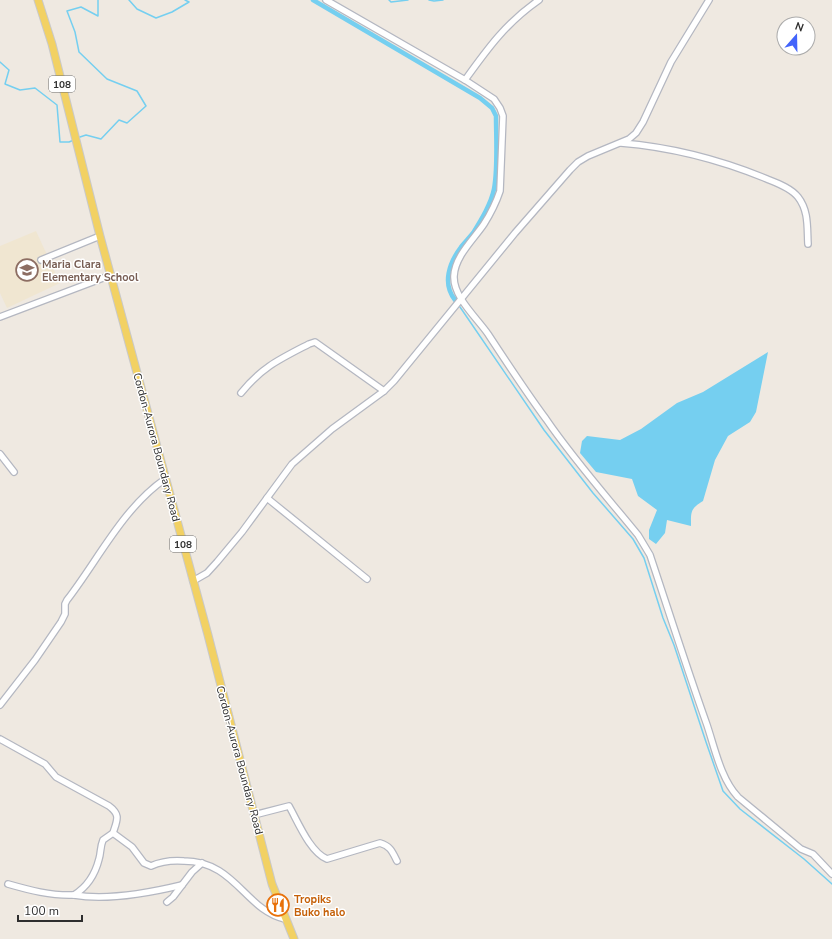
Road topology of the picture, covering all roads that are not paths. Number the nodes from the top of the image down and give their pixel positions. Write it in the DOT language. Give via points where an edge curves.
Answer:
graph roads {
  1 [pos="38,0"];
  2 [pos="326,0"];
  3 [pos="539,0"];
  4 [pos="709,0"];
  5 [pos="465,80"];
  6 [pos="618,143"];
  7 [pos="100,236"];
  8 [pos="808,244"];
  9 [pos="41,260"];
  10 [pos="111,275"];
  11 [pos="461,299"];
  12 [pos="0,317"];
  13 [pos="384,391"];
  14 [pos="241,393"];
  15 [pos="0,454"];
  16 [pos="14,472"];
  17 [pos="165,479"];
  18 [pos="267,498"];
  19 [pos="367,579"];
  20 [pos="193,581"];
  21 [pos="0,705"];
  22 [pos="0,739"];
  23 [pos="254,815"];
  24 [pos="113,833"];
  25 [pos="397,861"];
  26 [pos="202,863"];
  27 [pos="832,874"];
  28 [pos="8,884"];
  29 [pos="182,885"];
  30 [pos="74,895"];
  31 [pos="167,902"];
  32 [pos="285,919"];
  33 [pos="294,939"];
  1 -- 7 [label="main road, Cordon-Aurora Boundary Road / 108" via="52,44"];
  2 -- 5 [label="street"];
  3 -- 5 [label="street" via="512,20"];
  4 -- 6 [label="street" via="671,62 636,133"];
  5 -- 11 [label="street" via="494,100 503,116 500,191 484,224 455,269 454,283"];
  6 -- 8 [label="street" via="697,156 780,184 798,196 803,205"];
  6 -- 11 [label="street" via="578,162"];
  7 -- 9 [label="street"];
  7 -- 10 [label="main road, Cordon-Aurora Boundary Road / 108"];
  10 -- 12 [label="street"];
  10 -- 17 [label="main road, Cordon-Aurora Boundary Road / 108"];
  11 -- 13 [label="street"];
  11 -- 27 [label="street" via="480,322 560,438 638,535 650,555 731,790 788,839 813,854"];
  13 -- 14 [label="street" via="315,342 265,368"];
  13 -- 18 [label="street" via="332,429 292,464"];
  15 -- 16 [label="street"];
  17 -- 20 [label="main road, Cordon-Aurora Boundary Road / 108"];
  17 -- 21 [label="street" via="145,494 106,543 67,600 61,622"];
  18 -- 19 [label="street"];
  18 -- 20 [label="street" via="210,570"];
  20 -- 23 [label="main road, Cordon-Aurora Boundary Road / 108"];
  22 -- 24 [label="street" via="45,764 56,777 116,810 118,816"];
  23 -- 25 [label="street" via="289,806 307,839 320,856 327,859 380,843 390,848"];
  23 -- 32 [label="main road, Cordon-Aurora Boundary Road / 108" via="272,884"];
  24 -- 26 [label="street" via="132,847 144,863 151,866 160,861 190,860"];
  24 -- 30 [label="street" via="102,840 100,858 93,876 87,885"];
  26 -- 29 [label="street"];
  26 -- 32 [label="street" via="225,874 270,914"];
  28 -- 30 [label="street" via="59,895"];
  29 -- 30 [label="street" via="149,893 83,897"];
  29 -- 31 [label="street"];
  32 -- 33 [label="main road, Cordon-Aurora Boundary Road / 108"];
}
